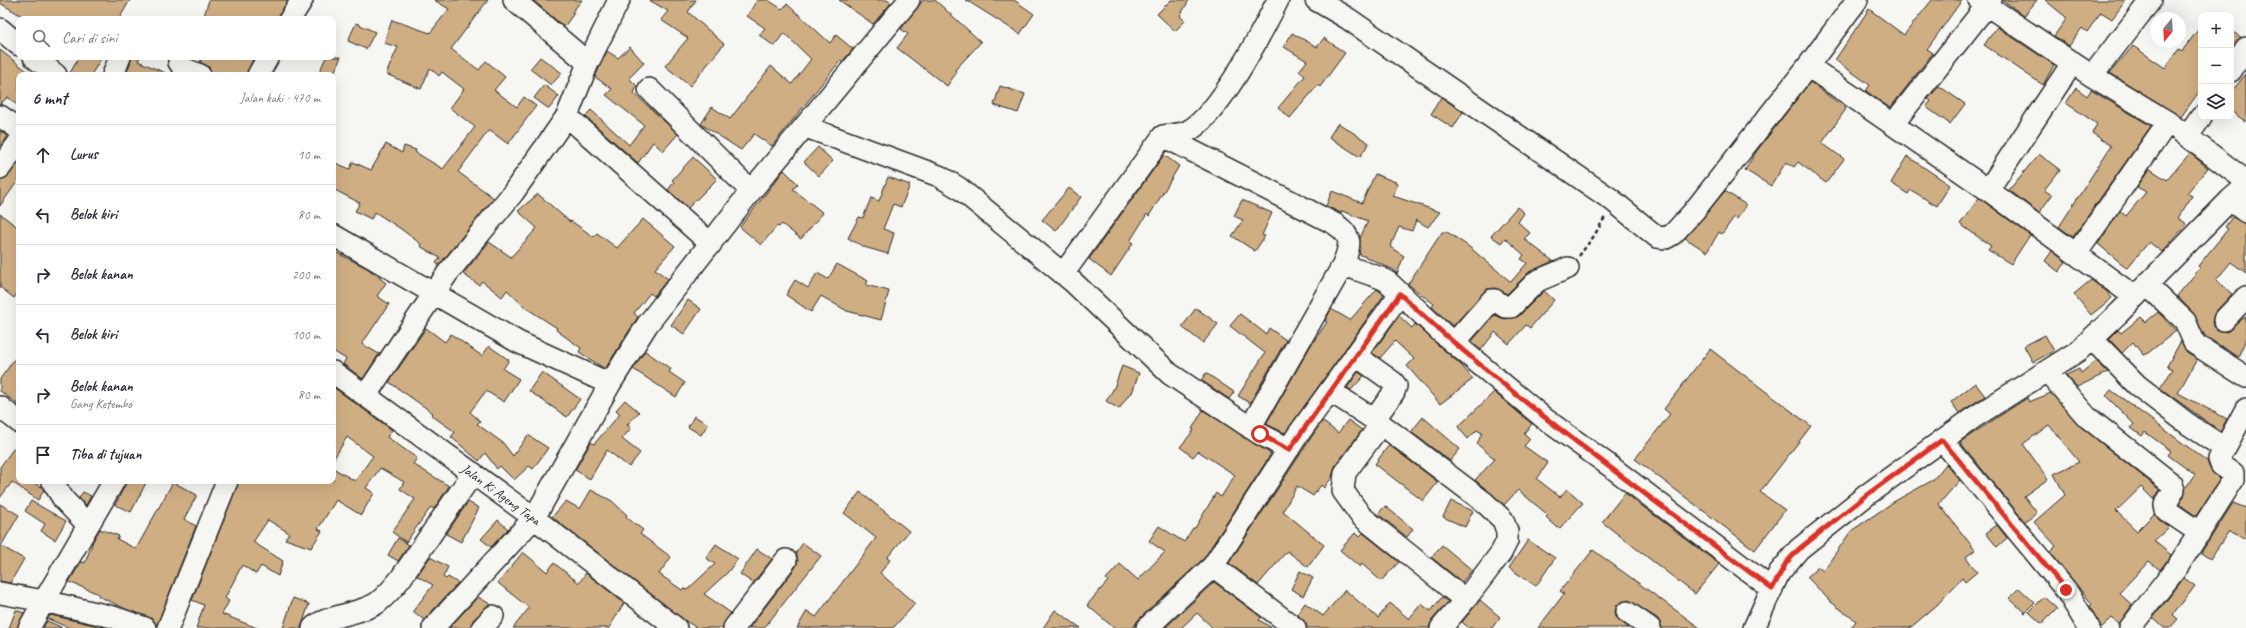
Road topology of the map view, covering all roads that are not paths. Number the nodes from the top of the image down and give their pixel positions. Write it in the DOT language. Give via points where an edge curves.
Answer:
graph roads {
  1 [pos="302,0"];
  2 [pos="514,0"];
  3 [pos="618,0"];
  4 [pos="909,0"];
  5 [pos="1278,0"];
  6 [pos="1316,0"];
  7 [pos="1857,0"];
  8 [pos="2151,0"];
  9 [pos="1985,2"];
  10 [pos="292,16"];
  11 [pos="0,29"];
  12 [pos="16,42"];
  13 [pos="2246,48"];
  14 [pos="38,60"];
  15 [pos="119,60"];
  16 [pos="180,60"];
  17 [pos="266,60"];
  18 [pos="2074,62"];
  19 [pos="588,63"];
  20 [pos="1808,66"];
  21 [pos="2234,66"];
  22 [pos="52,72"];
  23 [pos="114,72"];
  24 [pos="193,72"];
  25 [pos="260,72"];
  26 [pos="2092,76"];
  27 [pos="649,89"];
  28 [pos="0,116"];
  29 [pos="567,116"];
  30 [pos="2199,120"];
  31 [pos="2168,122"];
  32 [pos="1893,124"];
  33 [pos="16,127"];
  34 [pos="806,127"];
  35 [pos="1163,136"];
  36 [pos="2188,136"];
  37 [pos="16,146"];
  38 [pos="0,168"];
  39 [pos="2246,181"];
  40 [pos="2246,186"];
  41 [pos="1988,190"];
  42 [pos="751,191"];
  43 [pos="2230,200"];
  44 [pos="2246,212"];
  45 [pos="336,236"];
  46 [pos="710,244"];
  47 [pos="2076,254"];
  48 [pos="1343,265"];
  49 [pos="1568,268"];
  50 [pos="1063,274"];
  51 [pos="440,284"];
  52 [pos="2141,291"];
  53 [pos="1400,294"];
  54 [pos="2246,297"];
  55 [pos="2224,320"];
  56 [pos="2092,339"];
  57 [pos="1454,343"];
  58 [pos="1355,355"];
  59 [pos="2047,371"];
  60 [pos="336,374"];
  61 [pos="2246,377"];
  62 [pos="614,378"];
  63 [pos="1330,391"];
  64 [pos="366,395"];
  65 [pos="0,407"];
  66 [pos="2246,409"];
  67 [pos="16,420"];
  68 [pos="1377,422"];
  69 [pos="1250,428"];
  70 [pos="1942,440"];
  71 [pos="2224,448"];
  72 [pos="1289,450"];
  73 [pos="473,473"];
  74 [pos="54,484"];
  75 [pos="112,484"];
  76 [pos="226,484"];
  77 [pos="534,518"];
  78 [pos="88,525"];
  79 [pos="2200,533"];
  80 [pos="786,560"];
  81 [pos="1213,566"];
  82 [pos="1772,589"];
  83 [pos="0,593"];
  84 [pos="1465,600"];
  85 [pos="44,601"];
  86 [pos="1627,612"];
  87 [pos="661,619"];
  88 [pos="111,622"];
  89 [pos="29,628"];
  90 [pos="146,628"];
  91 [pos="168,628"];
  92 [pos="313,628"];
  93 [pos="433,628"];
  94 [pos="734,628"];
  95 [pos="1147,628"];
  96 [pos="1295,628"];
  97 [pos="1442,628"];
  98 [pos="1650,628"];
  99 [pos="1754,628"];
  100 [pos="2089,628"];
  101 [pos="2130,628"];
  1 -- 10 [label="street"];
  2 -- 19 [label="street"];
  3 -- 19 [label="street"];
  4 -- 34 [label="street"];
  5 -- 35 [label="street" via="1257,41 1212,108 1188,131"];
  6 -- 20 [label="street" via="1347,18 1612,200 1657,237 1666,238 1673,234 1694,211"];
  7 -- 20 [label="street"];
  8 -- 26 [label="street"];
  9 -- 18 [label="street"];
  9 -- 32 [label="street"];
  11 -- 12 [label="street"];
  13 -- 21 [label="street"];
  14 -- 22 [label="street"];
  15 -- 23 [label="street"];
  16 -- 24 [label="street" via="183,68"];
  17 -- 25 [label="street"];
  18 -- 26 [label="street"];
  18 -- 41 [label="street"];
  19 -- 29 [label="street"];
  20 -- 32 [label="street"];
  26 -- 31 [label="street"];
  27 -- 42 [label="street"];
  28 -- 33 [label="street"];
  29 -- 46 [label="street"];
  29 -- 51 [label="street" via="513,193"];
  30 -- 36 [label="street"];
  31 -- 36 [label="street"];
  31 -- 47 [label="street"];
  32 -- 41 [label="street"];
  34 -- 42 [label="street"];
  34 -- 50 [label="street" via="939,176 959,188"];
  35 -- 48 [label="street" via="1345,231 1349,241"];
  35 -- 50 [label="street"];
  36 -- 39 [label="street"];
  37 -- 38 [label="street"];
  40 -- 43 [label="street"];
  41 -- 47 [label="street"];
  42 -- 46 [label="street"];
  43 -- 44 [label="street"];
  43 -- 52 [label="street"];
  45 -- 51 [label="street"];
  46 -- 62 [label="street" via="647,325"];
  47 -- 52 [label="street"];
  48 -- 53 [label="street" via="1381,278"];
  48 -- 69 [label="street"];
  49 -- 57 [label="street" via="1536,281 1511,307 1492,300"];
  50 -- 69 [label="street" via="1170,374"];
  51 -- 62 [label="street" via="518,342"];
  51 -- 64 [label="street"];
  52 -- 56 [label="street"];
  52 -- 61 [label="street" via="2185,321 2195,344"];
  53 -- 57 [label="street"];
  53 -- 58 [label="street"];
  54 -- 55 [label="street"];
  56 -- 59 [label="street"];
  56 -- 71 [label="street" via="2137,385"];
  57 -- 82 [label="street" via="1545,419"];
  58 -- 63 [label="street"];
  58 -- 68 [label="street" via="1396,386"];
  59 -- 70 [label="street" via="1988,407"];
  59 -- 79 [label="street" via="2087,417 2172,484 2174,490 2165,505 2166,510"];
  60 -- 64 [label="street, Jalan Ki Ageng Tapa"];
  62 -- 77 [label="street"];
  63 -- 68 [label="street"];
  63 -- 72 [label="street"];
  64 -- 73 [label="street, Jalan Ki Ageng Tapa"];
  65 -- 67 [label="street"];
  66 -- 71 [label="street"];
  68 -- 84 [label="street" via="1345,473 1344,491 1361,516"];
  68 -- 84 [label="street" via="1484,502 1503,520 1507,541 1501,553"];
  69 -- 72 [label="street"];
  70 -- 82 [label="street" via="1862,498 1799,549 1786,563"];
  70 -- 100 [label="street" via="2066,590"];
  71 -- 79 [label="street" via="2219,462 2233,473 2233,480"];
  72 -- 81 [label="street"];
  73 -- 77 [label="street, Jalan Ki Ageng Tapa"];
  73 -- 92 [label="street" via="401,578 387,594 366,609 326,621"];
  74 -- 78 [label="street" via="64,500"];
  75 -- 78 [label="street"];
  76 -- 91 [label="street"];
  77 -- 87 [label="street, Jalan Ki Ageng Tapa"];
  77 -- 93 [label="street"];
  78 -- 85 [label="street"];
  79 -- 101 [label="street"];
  80 -- 94 [label="street"];
  81 -- 95 [label="street"];
  81 -- 96 [label="street"];
  82 -- 99 [label="street"];
  83 -- 85 [label="street"];
  84 -- 97 [label="street"];
  85 -- 88 [label="street"];
  85 -- 89 [label="street"];
  86 -- 98 [label="street"];
  88 -- 90 [label="street"];
}
